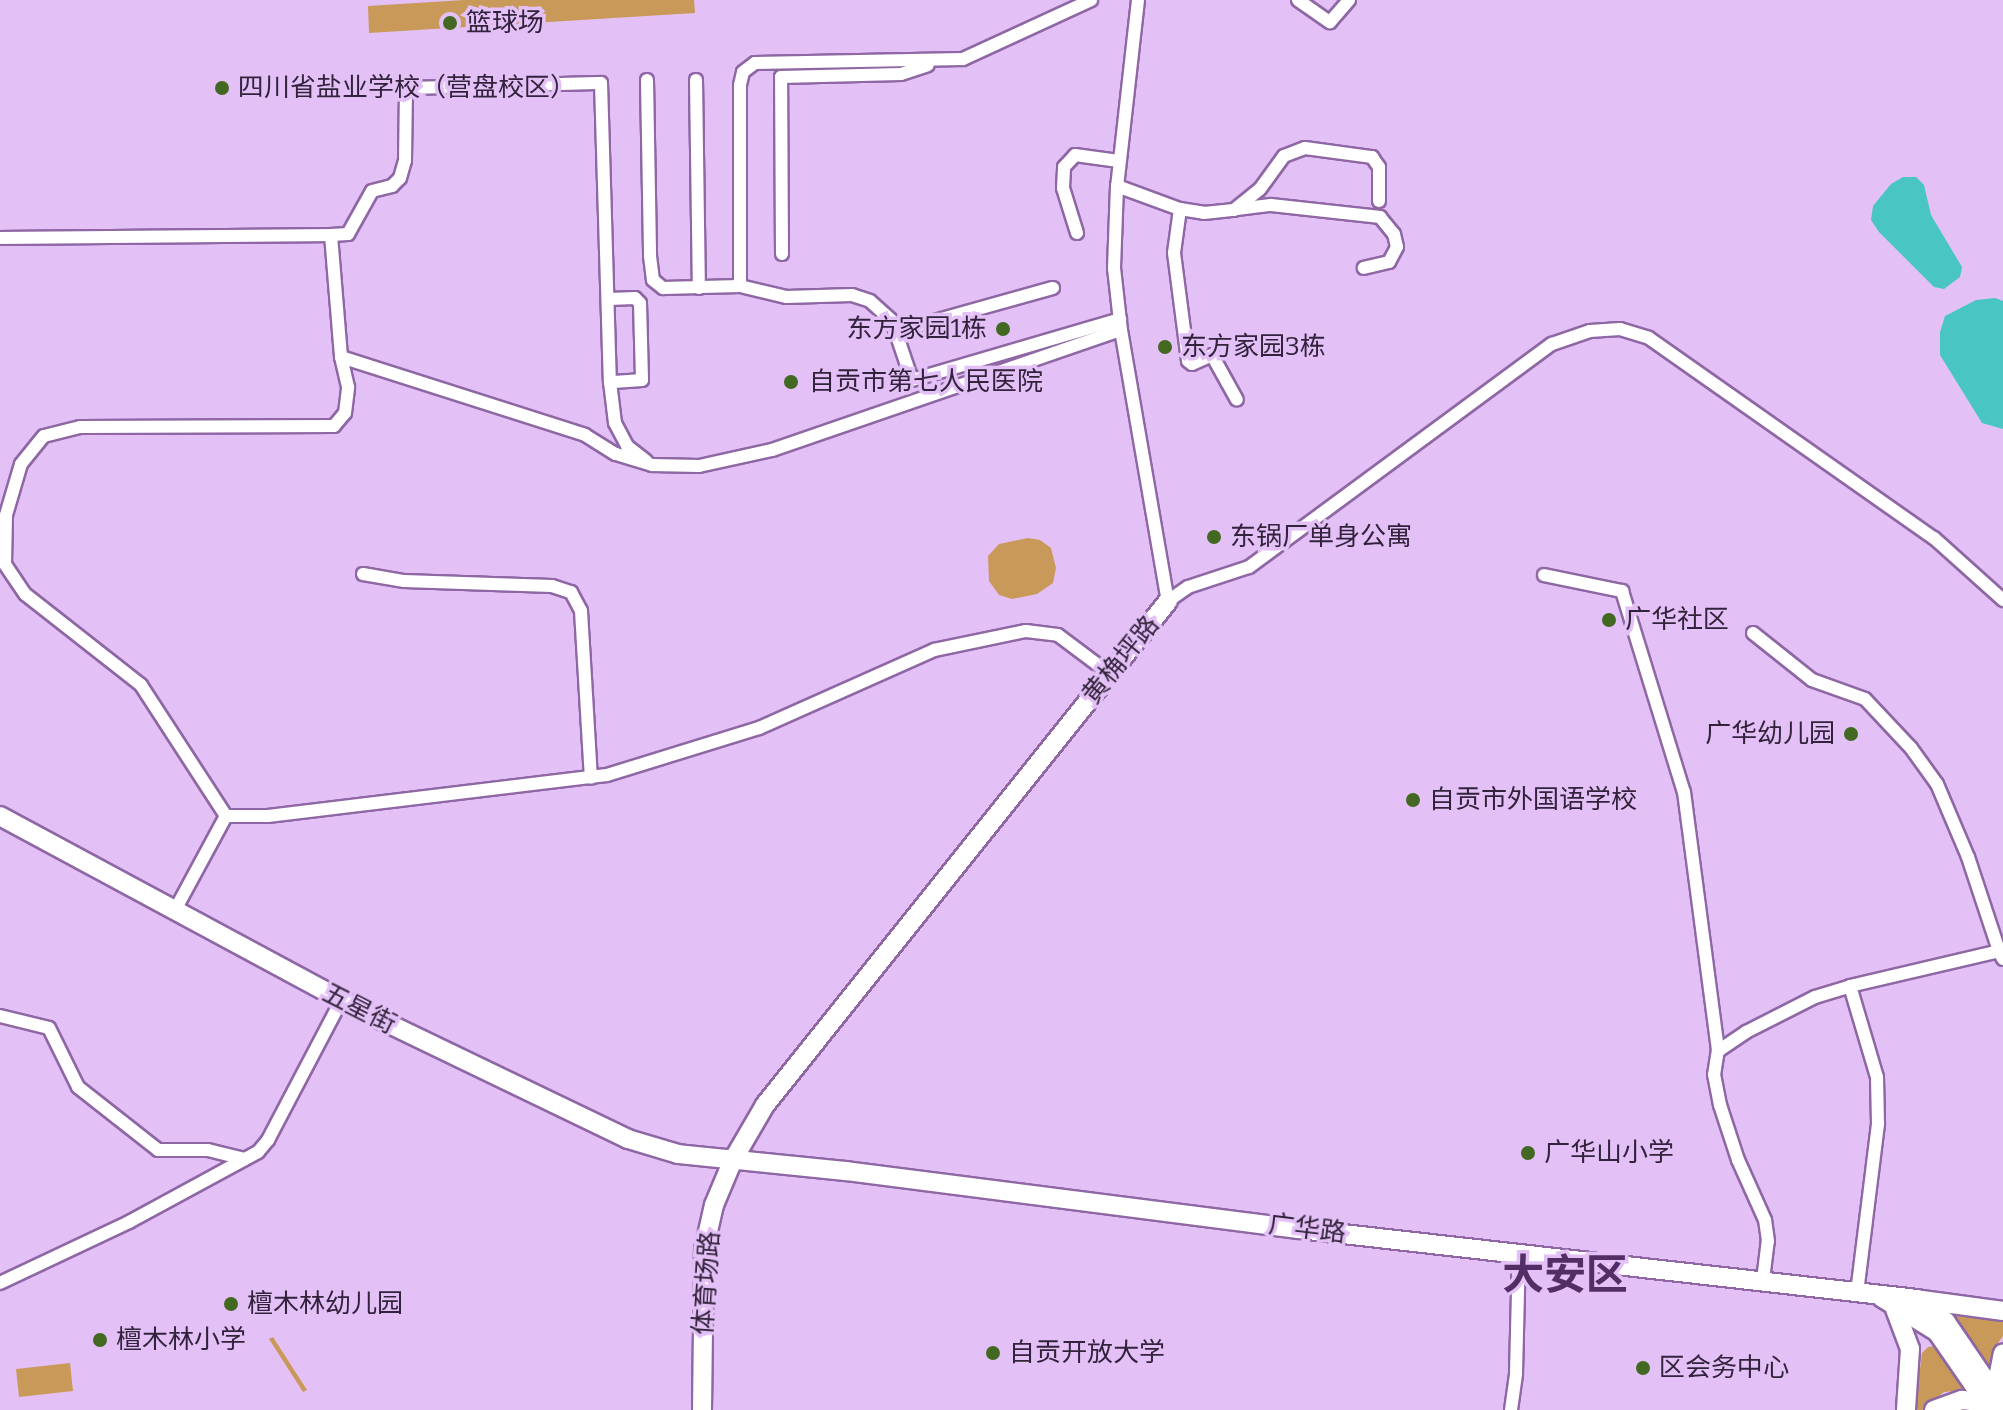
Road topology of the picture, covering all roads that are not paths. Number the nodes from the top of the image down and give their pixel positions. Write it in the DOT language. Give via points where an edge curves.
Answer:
graph roads {
  1 [pos="1091,0"];
  2 [pos="1138,0"];
  3 [pos="1298,0"];
  4 [pos="1349,0"];
  5 [pos="943,60"];
  6 [pos="647,80"];
  7 [pos="696,80"];
  8 [pos="1119,161"];
  9 [pos="1117,186"];
  10 [pos="1379,201"];
  11 [pos="1180,209"];
  12 [pos="1234,210"];
  13 [pos="1077,233"];
  14 [pos="331,235"];
  15 [pos="0,238"];
  16 [pos="782,254"];
  17 [pos="1364,268"];
  18 [pos="740,286"];
  19 [pos="699,288"];
  20 [pos="1053,288"];
  21 [pos="609,299"];
  22 [pos="1120,325"];
  23 [pos="895,332"];
  24 [pos="341,357"];
  25 [pos="610,382"];
  26 [pos="1237,400"];
  27 [pos="652,465"];
  28 [pos="363,574"];
  29 [pos="1544,575"];
  30 [pos="2003,600"];
  31 [pos="1168,601"];
  32 [pos="1753,633"];
  33 [pos="1110,674"];
  34 [pos="591,778"];
  35 [pos="0,816"];
  36 [pos="226,816"];
  37 [pos="174,912"];
  38 [pos="2001,955"];
  39 [pos="1850,986"];
  40 [pos="341,1001"];
  41 [pos="0,1016"];
  42 [pos="1718,1051"];
  43 [pos="245,1159"];
  44 [pos="733,1160"];
  45 [pos="1519,1252"];
  46 [pos="1763,1280"];
  47 [pos="0,1283"];
  48 [pos="1857,1292"];
  49 [pos="1917,1299"];
  50 [pos="1888,1303"];
  51 [pos="2003,1311"];
  52 [pos="2003,1353"];
  53 [pos="2002,1405"];
  54 [pos="702,1410"];
  55 [pos="1511,1410"];
  56 [pos="1906,1410"];
  57 [pos="1934,1410"];
  58 [pos="1991,1410"];
  1 -- 5 [label="street" via="963,59"];
  2 -- 8 [label="street, 黄桷坪路"];
  3 -- 4 [label="street" via="1330,22"];
  5 -- 16 [label="street" via="901,74 781,77"];
  5 -- 18 [label="street" via="755,63 743,72"];
  6 -- 19 [label="street" via="653,280 663,288"];
  7 -- 19 [label="street"];
  8 -- 9 [label="street, 黄桷坪路"];
  8 -- 13 [label="street" via="1075,155 1064,167 1063,188"];
  9 -- 11 [label="street"];
  9 -- 22 [label="street, 黄桷坪路" via="1114,268"];
  10 -- 12 [label="street" via="1379,167 1372,157 1305,148 1284,156 1260,189"];
  11 -- 12 [label="street"];
  11 -- 26 [label="street" via="1174,253 1188,361 1212,355"];
  12 -- 17 [label="street" via="1271,205 1380,217 1397,247 1389,262"];
  14 -- 15 [label="street"];
  14 -- 21 [label="street" via="348,234 372,191 400,178 406,88 601,83"];
  14 -- 24 [label="street"];
  18 -- 19 [label="street"];
  18 -- 23 [label="street" via="786,297 852,295 883,309"];
  20 -- 23 [label="street"];
  21 -- 25 [label="street"];
  21 -- 25 [label="street" via="635,298 640,303 642,380"];
  22 -- 23 [label="street" via="912,380"];
  22 -- 27 [label="street" via="772,450 699,466"];
  22 -- 31 [label="street, 黄桷坪路"];
  24 -- 27 [label="street" via="585,435 616,454"];
  24 -- 36 [label="street" via="348,387 345,413 334,426 80,427 44,436 21,464 6,515 5,564 25,594 141,685"];
  25 -- 27 [label="street" via="615,423 627,446"];
  28 -- 34 [label="street" via="404,581 552,586 571,592 581,611"];
  29 -- 42 [label="street" via="1622,591 1684,792"];
  30 -- 31 [label="street" via="1934,538 1649,338 1620,329 1590,331 1552,344 1249,567 1188,587"];
  31 -- 33 [label="main road, 黄桷坪路"];
  32 -- 38 [label="street" via="1812,680 1865,699 1911,748 1937,784"];
  33 -- 34 [label="street" via="1072,642 1044,631 963,642 908,659 759,728"];
  33 -- 44 [label="main road, 黄桷坪路" via="765,1105"];
  34 -- 36 [label="street" via="268,816"];
  35 -- 37 [label="main road, 五星街"];
  36 -- 37 [label="street"];
  37 -- 40 [label="main road, 五星街"];
  38 -- 39 [label="street"];
  39 -- 42 [label="street" via="1815,997"];
  39 -- 48 [label="street" via="1877,1077 1878,1124"];
  40 -- 43 [label="street" via="268,1140"];
  40 -- 44 [label="main road, 五星街" via="628,1139 678,1154"];
  41 -- 43 [label="street" via="49,1028 78,1087 158,1150 208,1150"];
  42 -- 46 [label="street" via="1714,1075 1720,1105 1765,1220"];
  43 -- 47 [label="street"];
  44 -- 45 [label="main road, 广华路"];
  44 -- 54 [label="main road, 体育场路" via="714,1205 704,1249"];
  45 -- 46 [label="main road, 广华路"];
  45 -- 55 [label="street"];
  46 -- 48 [label="main road, 广华路"];
  48 -- 50 [label="main road, 广华路"];
  49 -- 50 [label="main road"];
  49 -- 51 [label="main road"];
  49 -- 53 [label="main road" via="1946,1322"];
  50 -- 56 [label="main road" via="1910,1349"];
  50 -- 58 [label="main road" via="1937,1332"];
  52 -- 53 [label="main road" via="1998,1378"];
  57 -- 58 [label="main road" via="1962,1400"];
}
